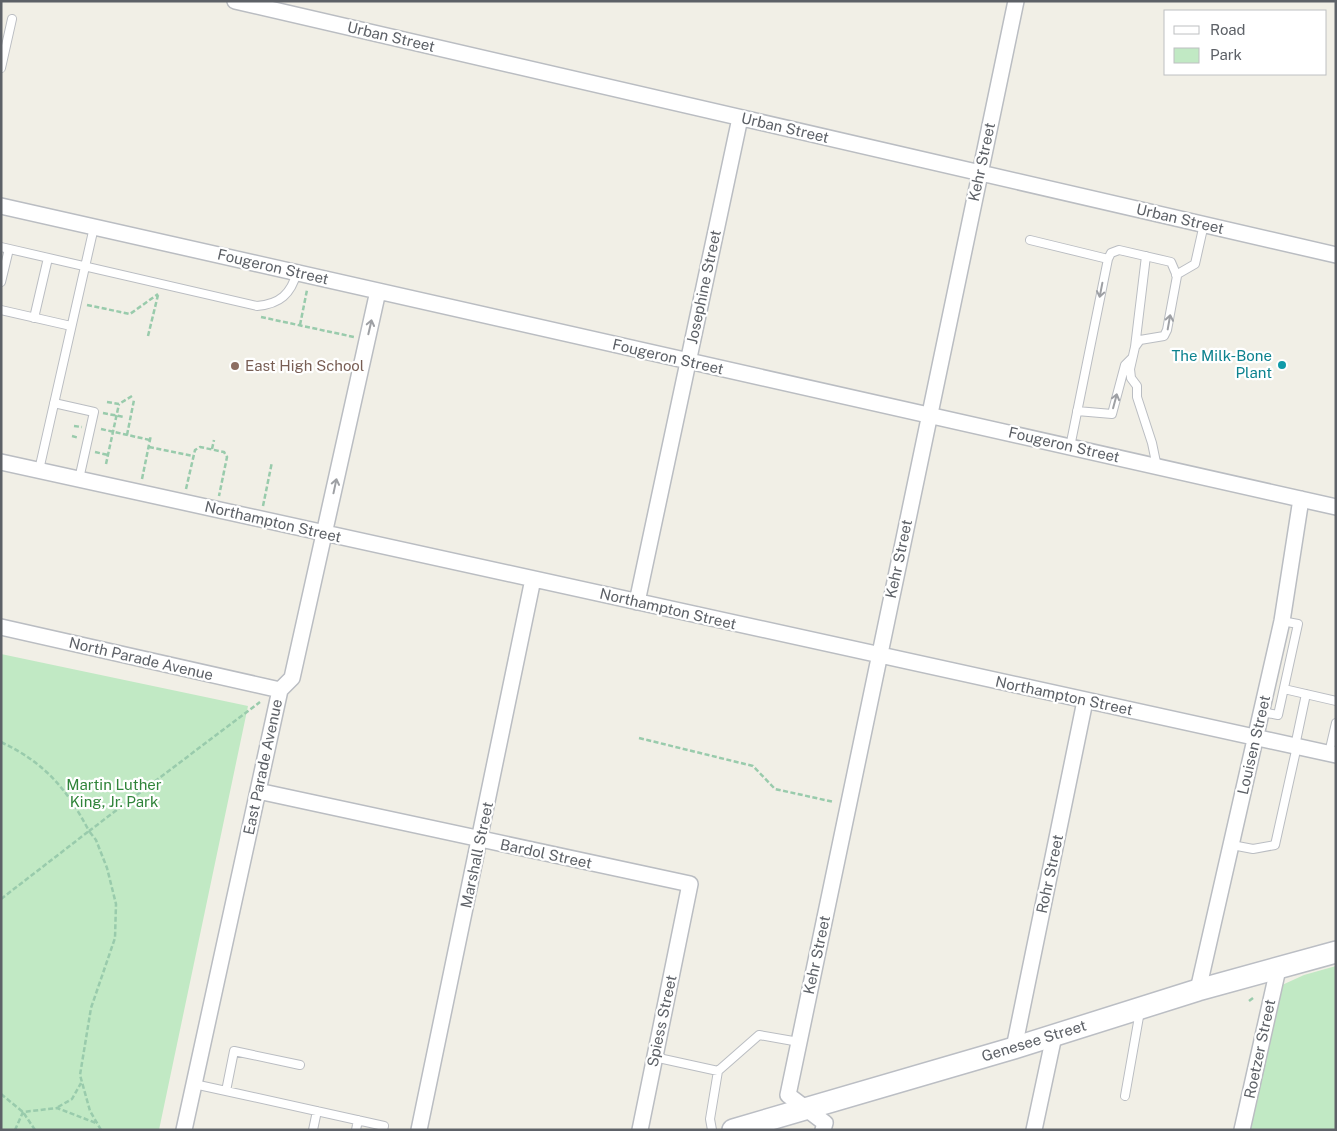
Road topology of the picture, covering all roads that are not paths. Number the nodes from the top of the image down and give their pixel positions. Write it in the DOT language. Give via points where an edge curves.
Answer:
graph roads {
  1 [pos="235,1"];
  2 [pos="1016,1"];
  3 [pos="12,19"];
  4 [pos="1,68"];
  5 [pos="740,118"];
  6 [pos="980,173"];
  7 [pos="1,206"];
  8 [pos="1204,224"];
  9 [pos="94,226"];
  10 [pos="1030,240"];
  11 [pos="5,248"];
  12 [pos="1336,255"];
  13 [pos="1146,256"];
  14 [pos="48,258"];
  15 [pos="1108,259"];
  16 [pos="84,266"];
  17 [pos="297,272"];
  18 [pos="1176,275"];
  19 [pos="1,282"];
  20 [pos="378,291"];
  21 [pos="1,310"];
  22 [pos="34,318"];
  23 [pos="71,326"];
  24 [pos="1134,346"];
  25 [pos="1132,357"];
  26 [pos="688,361"];
  27 [pos="54,403"];
  28 [pos="1077,411"];
  29 [pos="928,415"];
  30 [pos="1070,447"];
  31 [pos="1,462"];
  32 [pos="1157,466"];
  33 [pos="39,470"];
  34 [pos="79,479"];
  35 [pos="1301,499"];
  36 [pos="1336,506"];
  37 [pos="325,534"];
  38 [pos="533,579"];
  39 [pos="637,602"];
  40 [pos="1282,621"];
  41 [pos="1,628"];
  42 [pos="879,656"];
  43 [pos="1284,689"];
  44 [pos="280,690"];
  45 [pos="1306,694"];
  46 [pos="1336,700"];
  47 [pos="1085,701"];
  48 [pos="1262,712"];
  49 [pos="1336,723"];
  50 [pos="1256,737"];
  51 [pos="1296,746"];
  52 [pos="1332,754"];
  53 [pos="258,791"];
  54 [pos="480,839"];
  55 [pos="1232,845"];
  56 [pos="684,912"];
  57 [pos="1336,952"];
  58 [pos="1278,969"];
  59 [pos="1198,990"];
  60 [pos="1141,1009"];
  61 [pos="1054,1036"];
  62 [pos="799,1042"];
  63 [pos="1014,1048"];
  64 [pos="654,1058"];
  65 [pos="300,1065"];
  66 [pos="718,1071"];
  67 [pos="194,1084"];
  68 [pos="226,1091"];
  69 [pos="1125,1096"];
  70 [pos="806,1108"];
  71 [pos="317,1111"];
  72 [pos="358,1120"];
  73 [pos="184,1130"];
  74 [pos="313,1130"];
  75 [pos="356,1130"];
  76 [pos="383,1130"];
  77 [pos="419,1130"];
  78 [pos="640,1130"];
  79 [pos="712,1130"];
  80 [pos="733,1130"];
  81 [pos="823,1130"];
  82 [pos="1034,1130"];
  83 [pos="1242,1130"];
  1 -- 5 [label="street, Urban Street"];
  2 -- 6 [label="street, Kehr Street"];
  3 -- 4 [label="lane"];
  5 -- 6 [label="street, Urban Street"];
  5 -- 26 [label="street, Josephine Street"];
  6 -- 8 [label="street, Urban Street"];
  6 -- 29 [label="street, Kehr Street"];
  7 -- 9 [label="street, Fougeron Street"];
  8 -- 12 [label="street, Urban Street"];
  8 -- 18 [label="lane" via="1195,264"];
  9 -- 16 [label="lane"];
  9 -- 17 [label="street, Fougeron Street"];
  10 -- 15 [label="lane"];
  11 -- 14 [label="lane"];
  11 -- 19 [label="lane"];
  13 -- 15 [label="lane" via="1119,250 1111,253"];
  13 -- 18 [label="lane" via="1171,262"];
  13 -- 24 [label="lane"];
  14 -- 16 [label="lane"];
  14 -- 22 [label="lane"];
  15 -- 28 [label="lane, one-way"];
  16 -- 17 [label="lane" via="257,306 278,302 294,285"];
  16 -- 23 [label="lane"];
  17 -- 20 [label="street, Fougeron Street"];
  24 -- 18 [label="lane, one-way" via="1145,338 1164,336"];
  20 -- 26 [label="street, Fougeron Street"];
  37 -- 20 [label="street, East Parade Avenue, one-way"];
  21 -- 22 [label="lane"];
  22 -- 23 [label="lane"];
  23 -- 27 [label="lane"];
  24 -- 25 [label="lane"];
  28 -- 25 [label="lane, one-way" via="1112,414 1125,365"];
  25 -- 32 [label="lane" via="1131,378 1137,386 1137,397"];
  26 -- 29 [label="street, Fougeron Street"];
  26 -- 39 [label="street, Josephine Street"];
  27 -- 33 [label="lane"];
  27 -- 34 [label="lane" via="94,412"];
  28 -- 30 [label="lane"];
  29 -- 30 [label="street, Fougeron Street"];
  29 -- 42 [label="street, Kehr Street"];
  30 -- 32 [label="street, Fougeron Street"];
  31 -- 33 [label="street, Northampton Street"];
  32 -- 35 [label="street, Fougeron Street"];
  33 -- 34 [label="street, Northampton Street"];
  34 -- 37 [label="street, Northampton Street"];
  35 -- 36 [label="street, Fougeron Street"];
  35 -- 40 [label="street, Louisen Street"];
  37 -- 38 [label="street, Northampton Street"];
  37 -- 44 [label="street, East Parade Avenue" via="292,678"];
  38 -- 39 [label="street, Northampton Street"];
  38 -- 54 [label="street, Marshall Street"];
  39 -- 42 [label="street, Northampton Street"];
  40 -- 43 [label="lane" via="1298,624"];
  40 -- 48 [label="street, Louisen Street"];
  41 -- 44 [label="street, North Parade Avenue"];
  42 -- 47 [label="street, Northampton Street"];
  42 -- 62 [label="street, Kehr Street"];
  43 -- 45 [label="lane"];
  43 -- 48 [label="lane" via="1278,716"];
  44 -- 53 [label="street, East Parade Avenue"];
  45 -- 46 [label="lane"];
  45 -- 51 [label="lane"];
  47 -- 50 [label="street, Northampton Street"];
  47 -- 63 [label="street, Rohr Street"];
  48 -- 50 [label="street, Louisen Street"];
  49 -- 52 [label="lane"];
  50 -- 51 [label="street, Northampton Street"];
  50 -- 55 [label="street, Louisen Street"];
  51 -- 52 [label="street, Northampton Street"];
  51 -- 55 [label="lane" via="1275,845 1253,850"];
  53 -- 54 [label="street, Bardol Street"];
  53 -- 67 [label="street, East Parade Avenue"];
  54 -- 56 [label="street, Bardol Street" via="690,884"];
  54 -- 77 [label="street, Marshall Street"];
  55 -- 59 [label="street, Louisen Street"];
  56 -- 64 [label="street, Spiess Street"];
  57 -- 58 [label="main road, Genesee Street"];
  58 -- 59 [label="main road, Genesee Street"];
  58 -- 83 [label="street, Roetzer Street"];
  59 -- 60 [label="main road, Genesee Street"];
  60 -- 61 [label="main road, Genesee Street"];
  60 -- 69 [label="lane"];
  61 -- 63 [label="main road, Genesee Street"];
  61 -- 82 [label="street"];
  62 -- 66 [label="lane" via="759,1034"];
  62 -- 70 [label="street, Kehr Street" via="788,1095"];
  63 -- 70 [label="main road, Genesee Street"];
  64 -- 66 [label="lane"];
  64 -- 78 [label="street, Spiess Street"];
  65 -- 68 [label="lane" via="234,1051"];
  66 -- 79 [label="lane" via="710,1119"];
  67 -- 68 [label="lane"];
  67 -- 73 [label="street, East Parade Avenue"];
  68 -- 71 [label="lane"];
  70 -- 80 [label="main road, Genesee Street"];
  70 -- 81 [label="street" via="825,1123"];
  71 -- 72 [label="lane"];
  71 -- 74 [label="lane"];
  72 -- 75 [label="lane"];
  72 -- 76 [label="lane" via="384,1126"];
}
